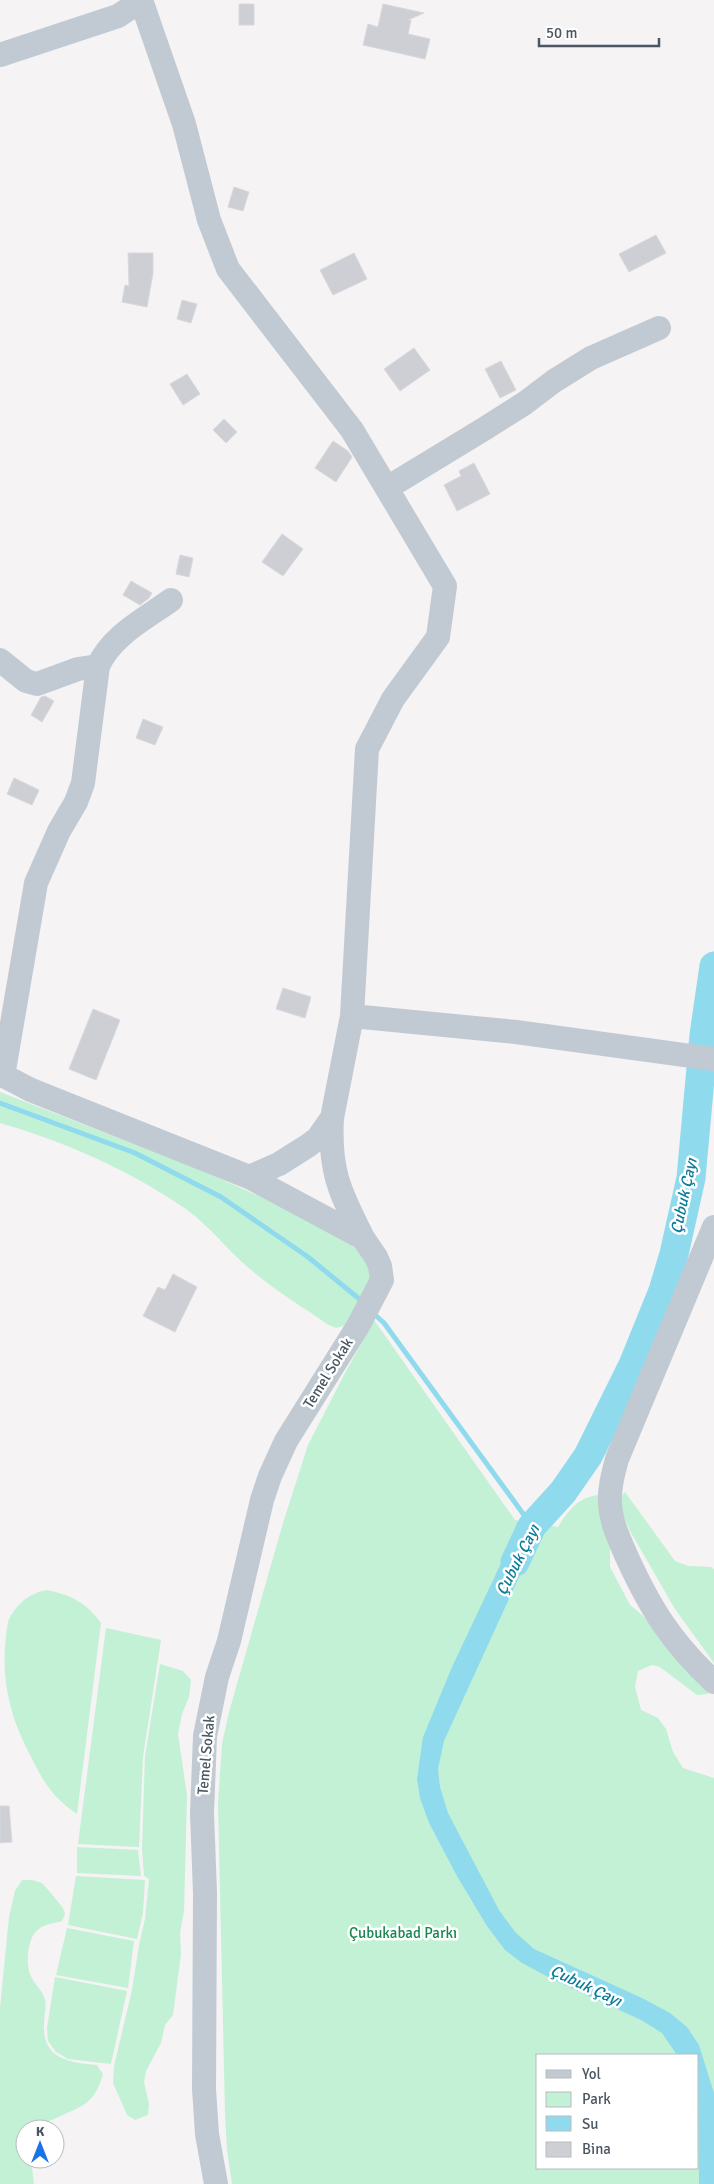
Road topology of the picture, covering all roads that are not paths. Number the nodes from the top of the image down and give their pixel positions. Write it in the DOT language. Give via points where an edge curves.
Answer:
graph roads {
  1 [pos="141,0"];
  2 [pos="0,56"];
  3 [pos="659,328"];
  4 [pos="386,488"];
  5 [pos="171,600"];
  6 [pos="0,660"];
  7 [pos="98,666"];
  8 [pos="352,1016"];
  9 [pos="714,1059"];
  10 [pos="1,1075"];
  11 [pos="332,1118"];
  12 [pos="249,1177"];
  13 [pos="714,1227"];
  14 [pos="363,1238"];
  15 [pos="714,1682"];
  16 [pos="216,2184"];
  1 -- 2 [label="street" via="118,16"];
  1 -- 4 [label="street" via="184,124 209,220 228,269 352,430"];
  3 -- 4 [label="street" via="591,358 484,430"];
  4 -- 8 [label="street" via="445,586 438,637 394,699 367,749"];
  5 -- 7 [label="street" via="113,643"];
  6 -- 7 [label="street" via="26,681 37,684 78,669"];
  7 -- 10 [label="street" via="83,783 36,883"];
  8 -- 9 [label="street" via="516,1032"];
  8 -- 11 [label="street"];
  10 -- 12 [label="street"];
  11 -- 12 [label="street" via="309,1145 279,1164"];
  11 -- 14 [label="street" via="330,1147 335,1176"];
  12 -- 14 [label="street"];
  13 -- 15 [label="street" via="617,1459 610,1505 639,1585 663,1626"];
  14 -- 16 [label="street, Temel Sokak" via="376,1257 382,1280 358,1326 290,1435 270,1476 205,1736 202,1813 204,2097"];
}
